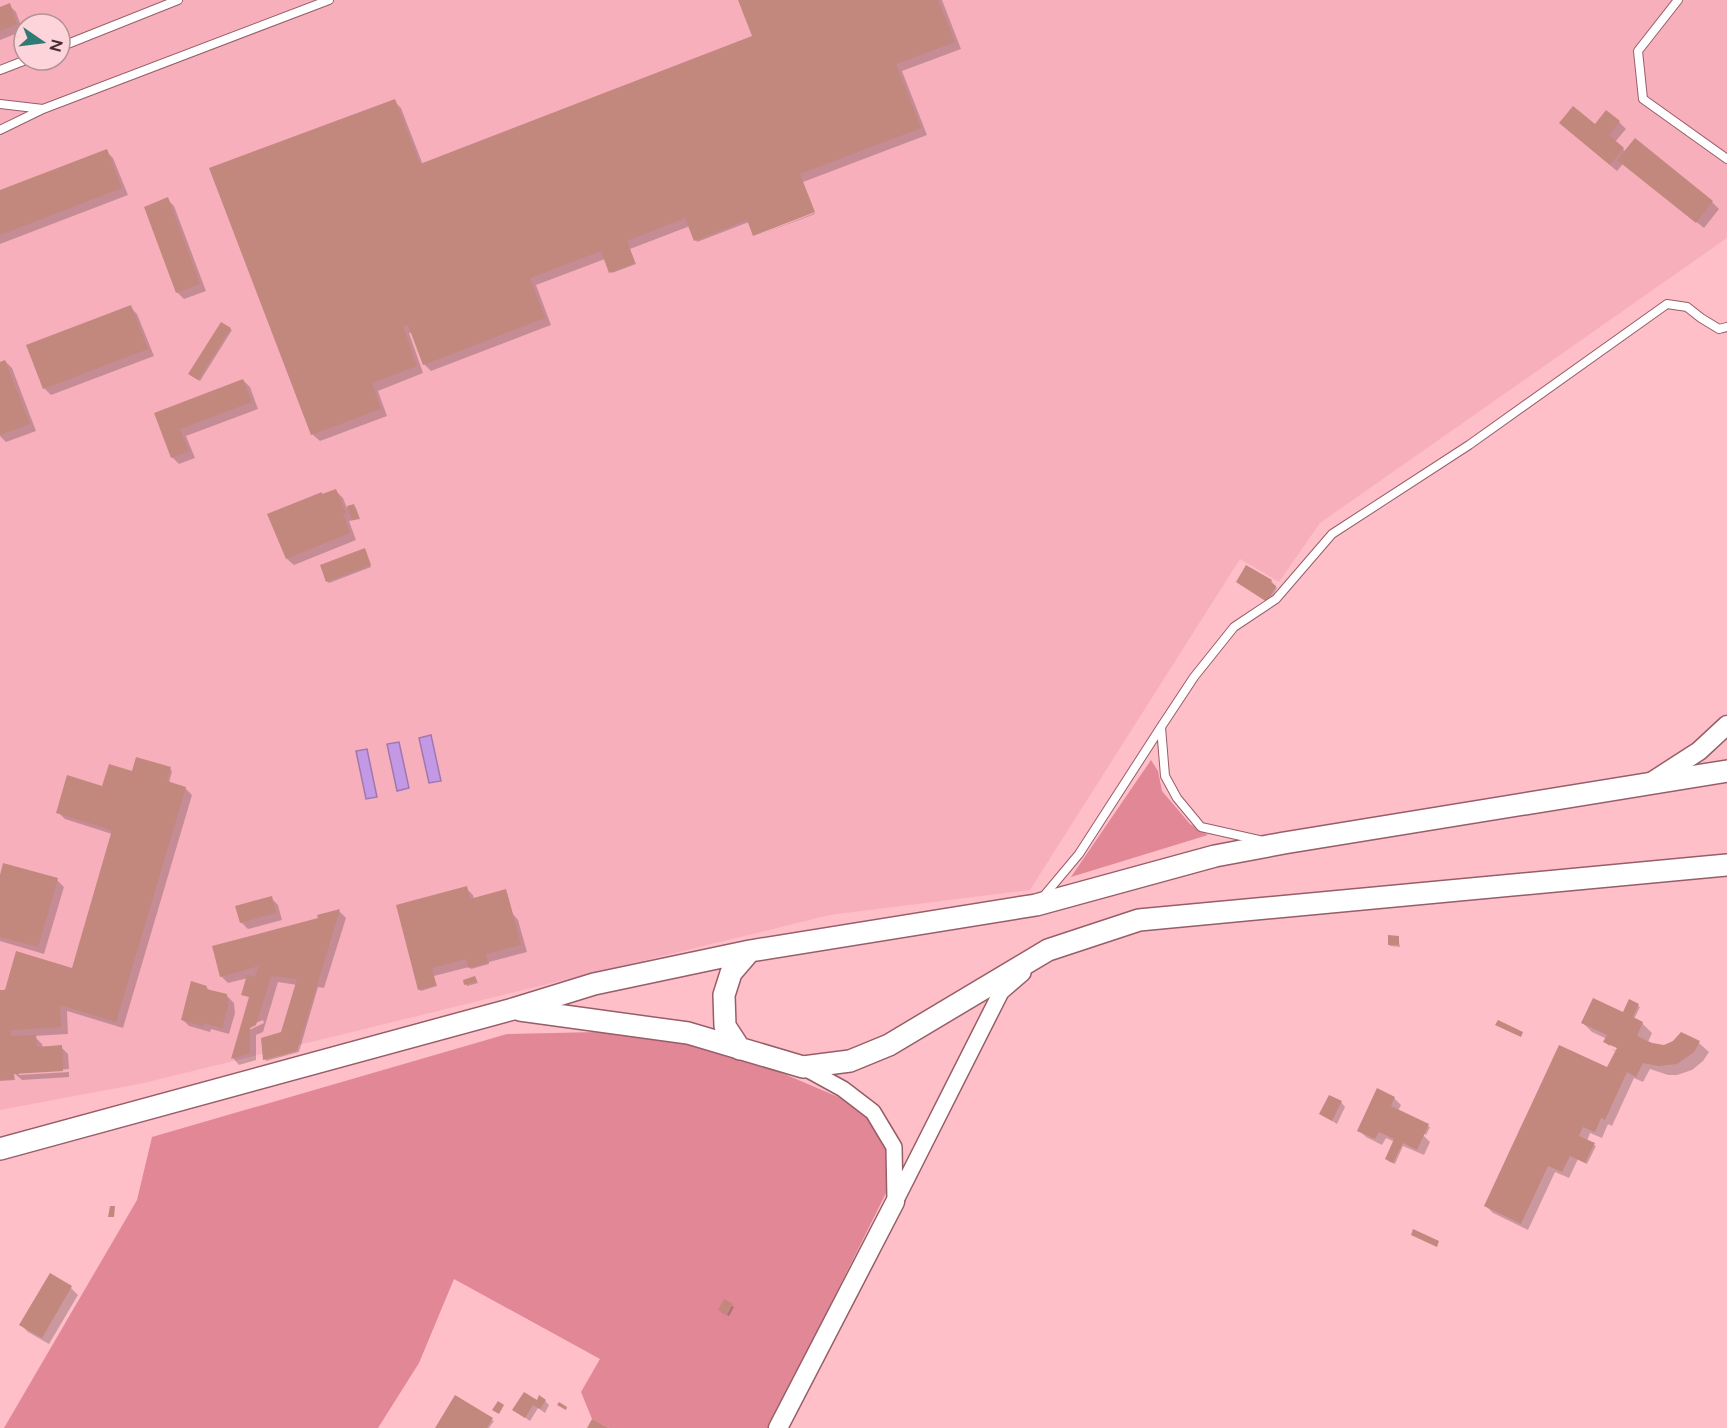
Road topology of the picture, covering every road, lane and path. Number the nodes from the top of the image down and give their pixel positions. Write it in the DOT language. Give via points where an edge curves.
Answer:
graph roads {
  1 [pos="178,0"];
  2 [pos="329,0"];
  3 [pos="1678,0"];
  4 [pos="72,42"];
  5 [pos="0,104"];
  6 [pos="42,109"];
  7 [pos="0,130"];
  8 [pos="1727,159"];
  9 [pos="1727,327"];
  10 [pos="1727,725"];
  11 [pos="1161,727"];
  12 [pos="1727,771"];
  13 [pos="1651,782"];
  14 [pos="1284,843"];
  15 [pos="1727,865"];
  16 [pos="1036,905"];
  17 [pos="1048,950"];
  18 [pos="750,951"];
  19 [pos="513,1009"];
  20 [pos="740,1049"];
  21 [pos="803,1067"];
  22 [pos="0,1149"];
  23 [pos="895,1202"];
  24 [pos="778,1428"];
  1 -- 4 [label="lane"];
  2 -- 6 [label="lane"];
  3 -- 8 [label="lane" via="1638,51 1643,99"];
  5 -- 6 [label="lane"];
  6 -- 7 [label="lane"];
  9 -- 11 [label="lane" via="1719,329 1688,307 1667,304 1469,445 1332,534 1276,599 1234,627"];
  10 -- 13 [label="street" via="1699,751"];
  11 -- 14 [label="lane" via="1165,776 1201,827"];
  11 -- 16 [label="lane" via="1079,854"];
  12 -- 13 [label="main road"];
  13 -- 14 [label="main road"];
  14 -- 16 [label="main road" via="1215,856"];
  15 -- 17 [label="main road" via="1139,920"];
  16 -- 18 [label="main road"];
  17 -- 21 [label="main road" via="889,1045 850,1061"];
  17 -- 23 [label="street" via="1001,992"];
  18 -- 19 [label="main road" via="594,984"];
  18 -- 20 [label="main road" via="731,974 724,995 725,1026"];
  19 -- 20 [label="main road" via="688,1034"];
  19 -- 22 [label="main road"];
  20 -- 21 [label="main road"];
  21 -- 23 [label="street" via="843,1089 873,1112 894,1147"];
  23 -- 24 [label="street"];
}
